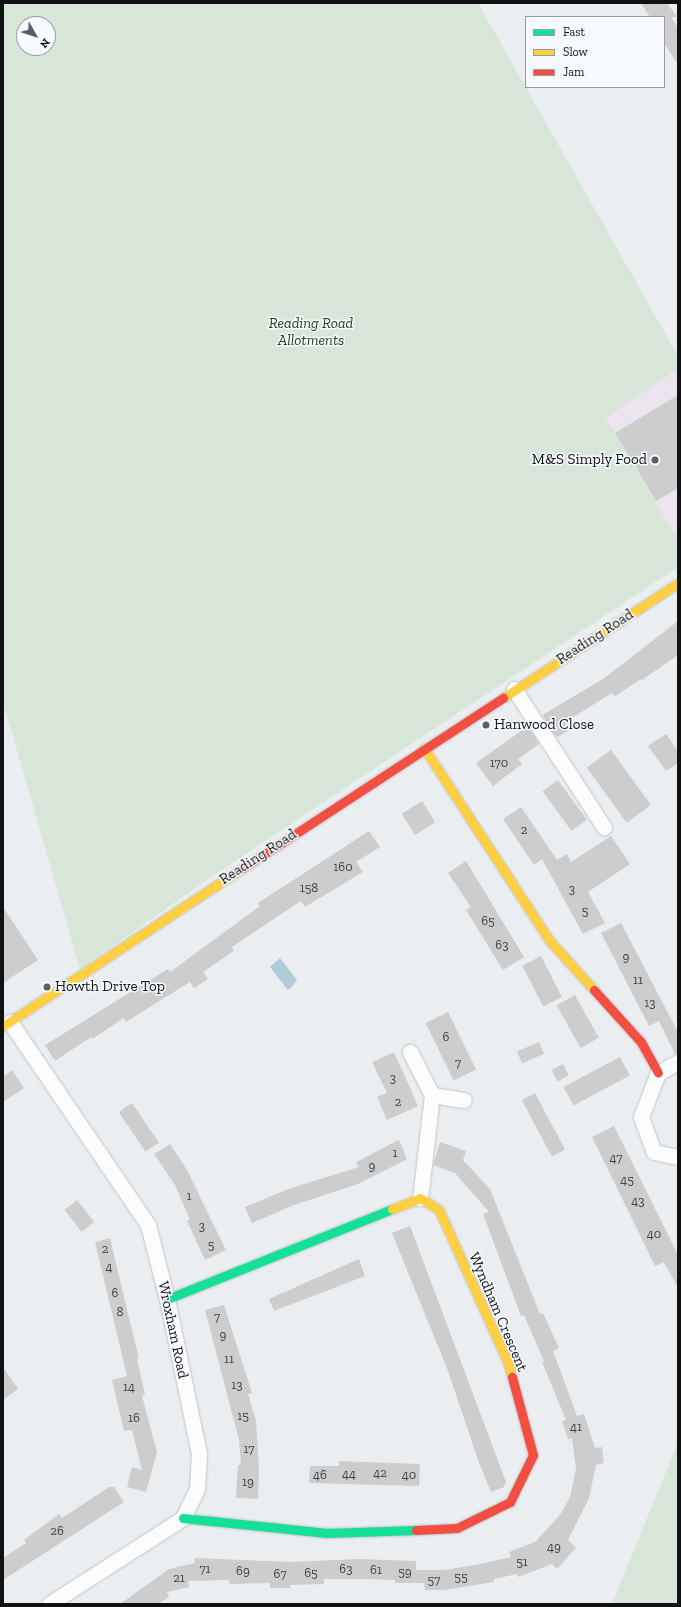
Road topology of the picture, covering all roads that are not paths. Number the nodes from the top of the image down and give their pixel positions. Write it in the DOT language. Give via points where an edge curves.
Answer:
graph roads {
  1 [pos="677,585"];
  2 [pos="514,689"];
  3 [pos="424,748"];
  4 [pos="604,827"];
  5 [pos="6,1024"];
  6 [pos="410,1052"];
  7 [pos="678,1062"];
  8 [pos="658,1073"];
  9 [pos="432,1095"];
  10 [pos="464,1100"];
  11 [pos="678,1157"];
  12 [pos="420,1198"];
  13 [pos="167,1299"];
  14 [pos="183,1518"];
  15 [pos="48,1604"];
  1 -- 2 [label="street, Reading Road"];
  2 -- 3 [label="street, Reading Road"];
  2 -- 4 [label="street"];
  3 -- 5 [label="street, Reading Road"];
  3 -- 8 [label="street" via="549,940 641,1042"];
  5 -- 13 [label="street, Wroxham Road" via="148,1224"];
  6 -- 9 [label="street"];
  7 -- 8 [label="street"];
  8 -- 11 [label="street" via="641,1117 654,1152"];
  9 -- 10 [label="street"];
  9 -- 12 [label="street"];
  12 -- 13 [label="street"];
  12 -- 14 [label="street, Wyndham Crescent" via="439,1210 508,1363 533,1455 510,1502 457,1528 327,1534"];
  13 -- 14 [label="street, Wroxham Road" via="199,1453 197,1489"];
  14 -- 15 [label="street"];
}
